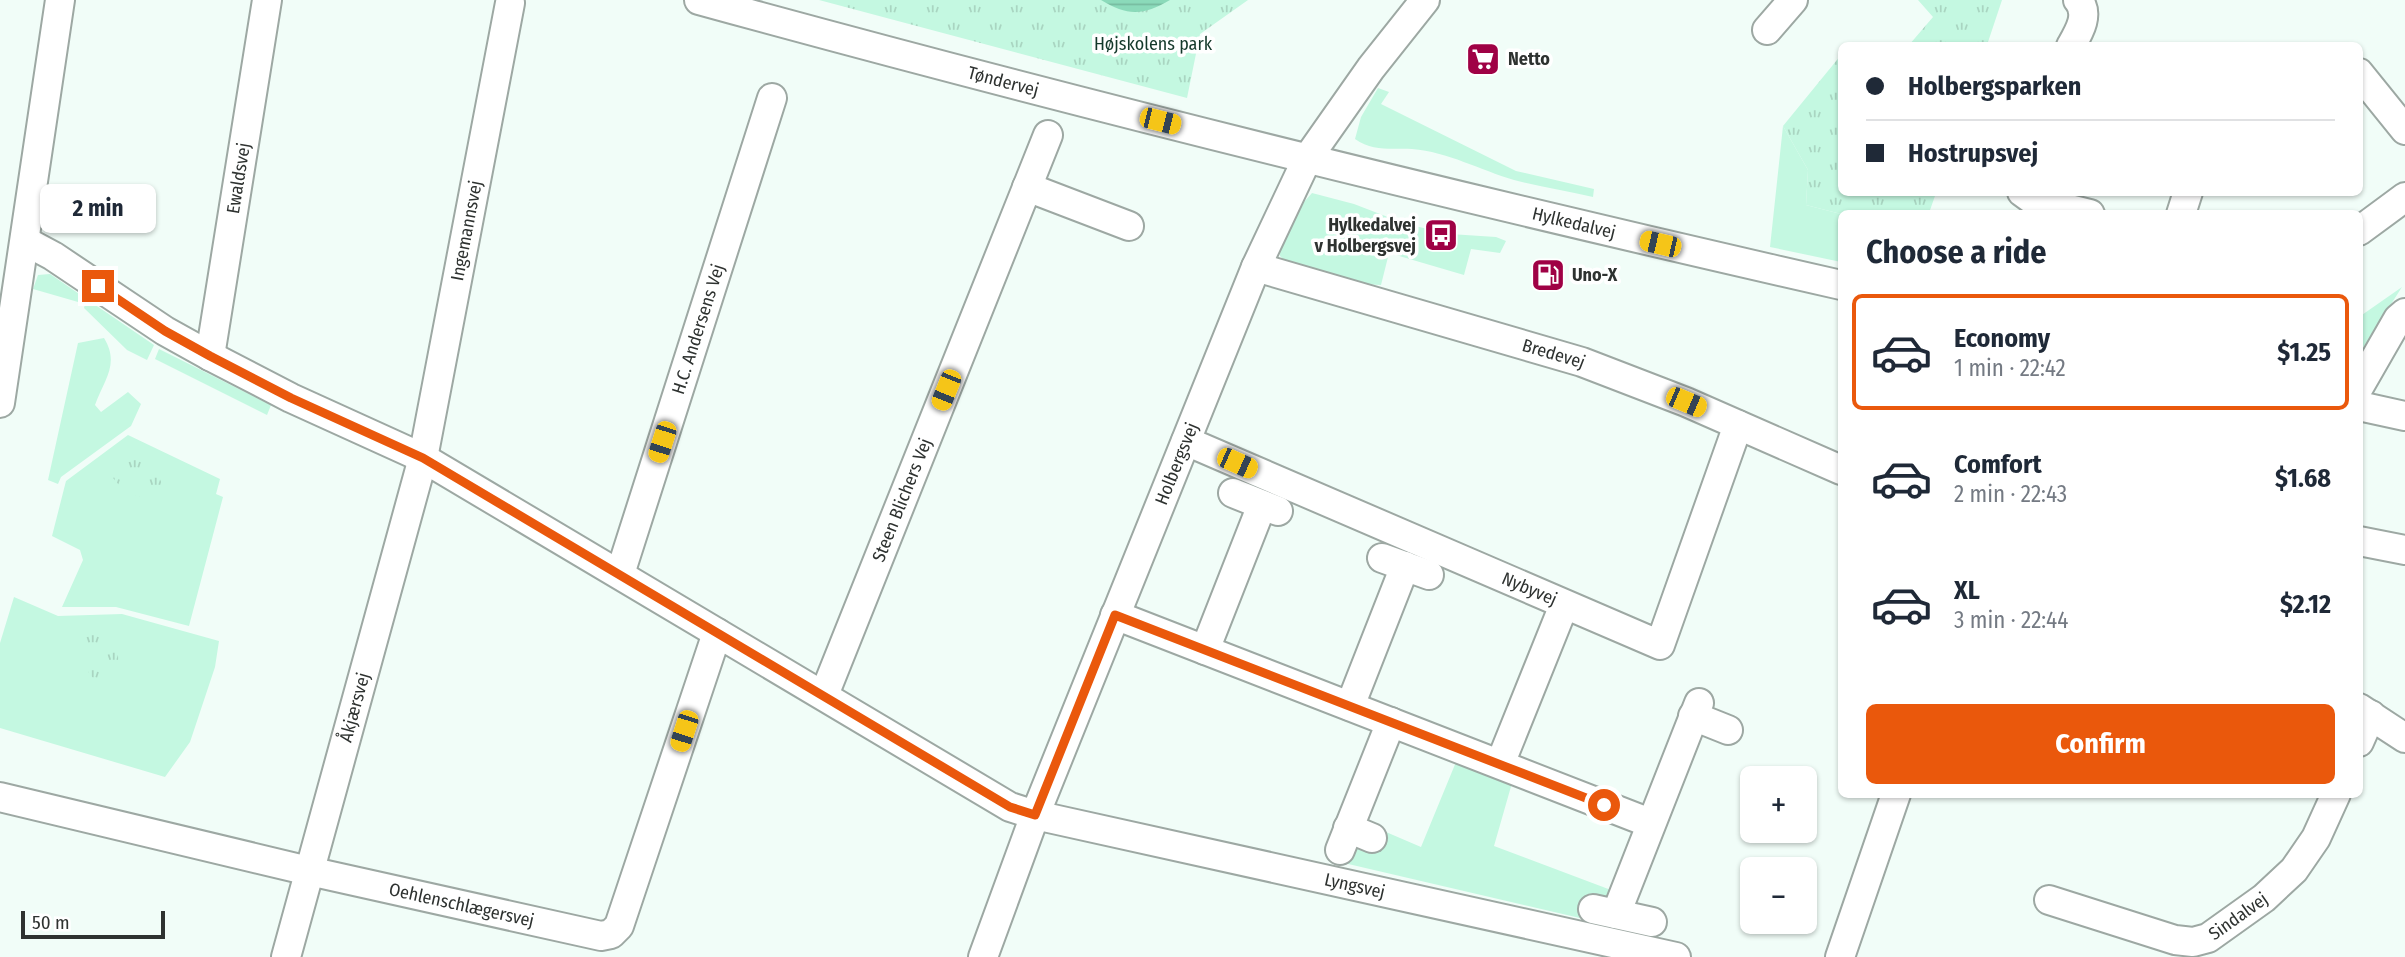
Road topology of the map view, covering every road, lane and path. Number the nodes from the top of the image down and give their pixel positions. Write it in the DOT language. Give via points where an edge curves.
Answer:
graph roads {
  1 [pos="60,0"];
  2 [pos="267,0"];
  3 [pos="699,0"];
  4 [pos="1425,0"];
  5 [pos="1793,0"];
  6 [pos="2078,0"];
  7 [pos="510,3"];
  8 [pos="1767,30"];
  9 [pos="2073,42"];
  10 [pos="2363,78"];
  11 [pos="772,98"];
  12 [pos="2405,130"];
  13 [pos="1048,135"];
  14 [pos="1307,159"];
  15 [pos="1027,187"];
  16 [pos="2027,196"];
  17 [pos="2405,197"];
  18 [pos="2072,210"];
  19 [pos="1129,226"];
  20 [pos="2363,228"];
  21 [pos="25,241"];
  22 [pos="1256,267"];
  23 [pos="1838,284"];
  24 [pos="2405,313"];
  25 [pos="210,356"];
  26 [pos="2363,380"];
  27 [pos="0,403"];
  28 [pos="2363,407"];
  29 [pos="2405,416"];
  30 [pos="1738,425"];
  31 [pos="1186,441"];
  32 [pos="423,458"];
  33 [pos="1838,469"];
  34 [pos="1233,493"];
  35 [pos="2363,542"];
  36 [pos="2405,550"];
  37 [pos="1405,566"];
  38 [pos="620,574"];
  39 [pos="1564,605"];
  40 [pos="1115,615"];
  41 [pos="717,633"];
  42 [pos="1205,650"];
  43 [pos="824,695"];
  44 [pos="1350,706"];
  45 [pos="2365,712"];
  46 [pos="1391,722"];
  47 [pos="1728,730"];
  48 [pos="2405,738"];
  49 [pos="1500,764"];
  50 [pos="0,797"];
  51 [pos="1895,798"];
  52 [pos="2334,798"];
  53 [pos="1035,815"];
  54 [pos="1650,823"];
  55 [pos="1353,839"];
  56 [pos="309,872"];
  57 [pos="2049,900"];
  58 [pos="1652,922"];
  59 [pos="286,957"];
  60 [pos="982,957"];
  61 [pos="1676,957"];
  62 [pos="1840,957"];
  1 -- 21 [label="street"];
  2 -- 25 [label="street, Ewaldsvej"];
  3 -- 14 [label="street, Tøndervej"];
  4 -- 14 [label="street, Holbergsvej"];
  5 -- 8 [label="street"];
  6 -- 9 [label="street" via="2084,16"];
  7 -- 32 [label="street, Ingemannsvej"];
  10 -- 12 [label="street"];
  11 -- 38 [label="street, H.C. Andersens Vej" via="773,129"];
  13 -- 15 [label="street, Steen Blichers Vej"];
  14 -- 22 [label="street, Holbergsvej"];
  14 -- 23 [label="street, Hylkedalvej"];
  15 -- 19 [label="street"];
  15 -- 43 [label="street, Steen Blichers Vej"];
  16 -- 18 [label="street"];
  17 -- 20 [label="street"];
  21 -- 25 [label="street, Lyngsvej"];
  21 -- 27 [label="street"];
  22 -- 30 [label="street, Bredevej" via="1582,362"];
  22 -- 31 [label="street, Holbergsvej"];
  24 -- 26 [label="street"];
  25 -- 32 [label="street, Lyngsvej"];
  28 -- 29 [label="street"];
  30 -- 33 [label="street, Bredevej"];
  30 -- 39 [label="street, Nybyvej" via="1660,645"];
  31 -- 39 [label="street, Nybyvej"];
  31 -- 40 [label="street, Holbergsvej"];
  32 -- 38 [label="street, Lyngsvej"];
  32 -- 56 [label="street, Åkjærsvej"];
  34 -- 42 [label="street" via="1271,508"];
  35 -- 36 [label="street"];
  37 -- 44 [label="street"];
  38 -- 41 [label="street, Lyngsvej"];
  39 -- 49 [label="street"];
  40 -- 42 [label="street"];
  40 -- 53 [label="street, Holbergsvej"];
  41 -- 43 [label="street, Lyngsvej"];
  41 -- 56 [label="street, Oehlenschlægersvej" via="619,926 611,934 601,936"];
  42 -- 44 [label="street"];
  43 -- 53 [label="street, Lyngsvej" via="1010,807"];
  44 -- 46 [label="street"];
  45 -- 48 [label="street"];
  46 -- 49 [label="street"];
  46 -- 55 [label="street"];
  47 -- 54 [label="street" via="1696,710"];
  49 -- 54 [label="street"];
  50 -- 56 [label="street, Oehlenschlægersvej"];
  51 -- 62 [label="street"];
  52 -- 57 [label="street, Sindalvej" via="2316,838 2294,870 2208,938 2175,940"];
  53 -- 60 [label="street, Holbergsvej"];
  53 -- 61 [label="street, Lyngsvej"];
  54 -- 58 [label="street" via="1604,911"];
  56 -- 59 [label="street, Åkjærsvej"];
}
